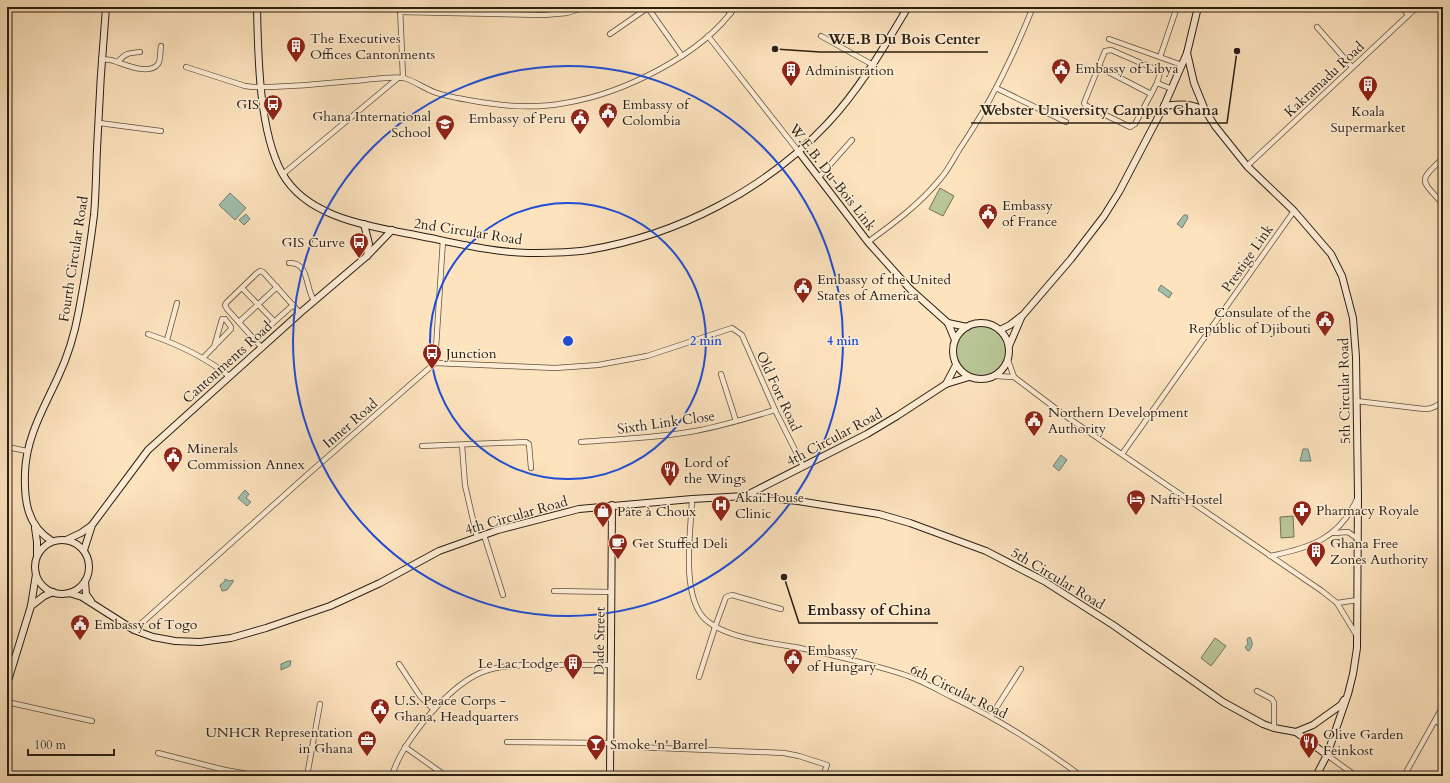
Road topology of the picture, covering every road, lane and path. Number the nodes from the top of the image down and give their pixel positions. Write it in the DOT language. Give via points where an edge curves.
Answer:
graph roads {
  1 [pos="106,7"];
  2 [pos="257,7"];
  3 [pos="460,7"];
  4 [pos="585,7"];
  5 [pos="649,7"];
  6 [pos="724,7"];
  7 [pos="735,7"];
  8 [pos="895,7"];
  9 [pos="1033,7"];
  10 [pos="1177,7"];
  11 [pos="1198,7"];
  12 [pos="1402,7"];
  13 [pos="1417,7"];
  14 [pos="400,10"];
  15 [pos="907,10"];
  16 [pos="460,13"];
  17 [pos="731,13"];
  18 [pos="1408,15"];
  19 [pos="1317,27"];
  20 [pos="610,34"];
  21 [pos="708,36"];
  22 [pos="821,36"];
  23 [pos="1109,39"];
  24 [pos="161,46"];
  25 [pos="140,52"];
  26 [pos="1187,53"];
  27 [pos="682,56"];
  28 [pos="1160,57"];
  29 [pos="101,59"];
  30 [pos="118,62"];
  31 [pos="873,65"];
  32 [pos="1182,65"];
  33 [pos="186,67"];
  34 [pos="1099,67"];
  35 [pos="1352,67"];
  36 [pos="398,78"];
  37 [pos="403,78"];
  38 [pos="1157,83"];
  39 [pos="261,88"];
  40 [pos="996,88"];
  41 [pos="1172,89"];
  42 [pos="1151,94"];
  43 [pos="1164,106"];
  44 [pos="1205,110"];
  45 [pos="1066,122"];
  46 [pos="99,123"];
  47 [pos="161,131"];
  48 [pos="852,140"];
  49 [pos="798,152"];
  50 [pos="1443,158"];
  51 [pos="1247,166"];
  52 [pos="283,174"];
  53 [pos="819,177"];
  54 [pos="1443,204"];
  55 [pos="1294,211"];
  56 [pos="364,224"];
  57 [pos="392,230"];
  58 [pos="443,240"];
  59 [pos="868,242"];
  60 [pos="366,256"];
  61 [pos="289,263"];
  62 [pos="277,287"];
  63 [pos="242,288"];
  64 [pos="314,300"];
  65 [pos="177,302"];
  66 [pos="258,304"];
  67 [pos="293,305"];
  68 [pos="300,312"];
  69 [pos="1023,315"];
  70 [pos="239,322"];
  71 [pos="274,322"];
  72 [pos="948,323"];
  73 [pos="967,327"];
  74 [pos="1000,330"];
  75 [pos="148,334"];
  76 [pos="255,339"];
  77 [pos="167,340"];
  78 [pos="955,340"];
  79 [pos="1009,346"];
  80 [pos="214,347"];
  81 [pos="262,348"];
  82 [pos="203,358"];
  83 [pos="1008,360"];
  84 [pos="435,364"];
  85 [pos="956,365"];
  86 [pos="721,374"];
  87 [pos="229,376"];
  88 [pos="995,376"];
  89 [pos="969,377"];
  90 [pos="1014,377"];
  91 [pos="946,384"];
  92 [pos="1443,400"];
  93 [pos="1356,401"];
  94 [pos="775,410"];
  95 [pos="736,421"];
  96 [pos="581,442"];
  97 [pos="462,445"];
  98 [pos="422,446"];
  99 [pos="7,447"];
  100 [pos="27,451"];
  101 [pos="1122,454"];
  102 [pos="803,466"];
  103 [pos="531,468"];
  104 [pos="746,496"];
  105 [pos="1358,496"];
  106 [pos="692,499"];
  107 [pos="612,505"];
  108 [pos="92,525"];
  109 [pos="36,528"];
  110 [pos="1332,533"];
  111 [pos="484,535"];
  112 [pos="477,537"];
  113 [pos="1358,538"];
  114 [pos="66,540"];
  115 [pos="52,541"];
  116 [pos="84,550"];
  117 [pos="37,556"];
  118 [pos="1270,556"];
  119 [pos="36,574"];
  120 [pos="85,582"];
  121 [pos="554,591"];
  122 [pos="53,592"];
  123 [pos="612,592"];
  124 [pos="69,593"];
  125 [pos="503,595"];
  126 [pos="1358,600"];
  127 [pos="91,602"];
  128 [pos="1337,603"];
  129 [pos="30,606"];
  130 [pos="781,609"];
  131 [pos="715,627"];
  132 [pos="134,630"];
  133 [pos="1357,636"];
  134 [pos="399,664"];
  135 [pos="611,665"];
  136 [pos="1021,669"];
  137 [pos="699,677"];
  138 [pos="7,684"];
  139 [pos="1257,691"];
  140 [pos="1348,694"];
  141 [pos="7,702"];
  142 [pos="320,704"];
  143 [pos="1443,706"];
  144 [pos="434,710"];
  145 [pos="991,716"];
  146 [pos="1436,721"];
  147 [pos="92,722"];
  148 [pos="1443,726"];
  149 [pos="1274,728"];
  150 [pos="1296,732"];
  151 [pos="507,742"];
  152 [pos="610,744"];
  153 [pos="405,747"];
  154 [pos="158,753"];
  155 [pos="1327,755"];
  156 [pos="258,776"];
  157 [pos="307,776"];
  158 [pos="392,776"];
  159 [pos="446,776"];
  160 [pos="610,776"];
  161 [pos="823,776"];
  162 [pos="1081,776"];
  163 [pos="1316,776"];
  164 [pos="1356,776"];
  165 [pos="1404,776"];
  1 -- 29 [label="street, Fourth Circular Road"];
  2 -- 39 [label="street, 2nd Circular Road"];
  3 -- 16 [label="street"];
  4 -- 16 [label="street" via="567,13"];
  5 -- 20 [label="street"];
  5 -- 27 [label="street"];
  6 -- 17 [label="street"];
  7 -- 17 [label="street"];
  8 -- 15 [label="street"];
  9 -- 40 [label="street" via="1019,43"];
  10 -- 28 [label="street"];
  11 -- 26 [label="street"];
  12 -- 18 [label="street"];
  13 -- 18 [label="street, Kakramadu Road"];
  14 -- 16 [label="street"];
  14 -- 37 [label="street"];
  15 -- 31 [label="street, 2nd Circular Road"];
  17 -- 21 [label="street"];
  18 -- 35 [label="street, Kakramadu Road"];
  19 -- 35 [label="street"];
  21 -- 27 [label="street"];
  21 -- 49 [label="street, W.E.B. Du-Bois Link"];
  22 -- 31 [label="street"];
  23 -- 28 [label="street"];
  24 -- 30 [label="street" via="159,63 155,67 136,68"];
  25 -- 30 [label="street" via="127,53"];
  26 -- 32 [label="street"];
  26 -- 44 [label="street, 5th Circular Road" via="1194,83"];
  27 -- 37 [label="street" via="636,82 566,103 536,107 454,97"];
  28 -- 32 [label="street"];
  29 -- 30 [label="street"];
  29 -- 46 [label="street, Fourth Circular Road"];
  31 -- 49 [label="street, 2nd Circular Road" via="828,123"];
  32 -- 41 [label="street"];
  33 -- 39 [label="street" via="245,86"];
  34 -- 38 [label="street" via="1105,51 1109,49 1158,70 1160,73"];
  34 -- 42 [label="street"];
  34 -- 42 [label="street" via="1084,101 1085,105 1130,127 1135,124"];
  35 -- 51 [label="street, Kakramadu Road"];
  36 -- 37 [label="street"];
  36 -- 39 [label="street"];
  36 -- 52 [label="street"];
  38 -- 41 [label="street"];
  38 -- 42 [label="street"];
  39 -- 52 [label="street, 2nd Circular Road" via="265,123 274,155"];
  40 -- 45 [label="street"];
  40 -- 59 [label="street" via="970,135 941,178 907,214"];
  41 -- 43 [label="street"];
  43 -- 44 [label="street" via="1184,104"];
  43 -- 69 [label="street" via="1104,216"];
  44 -- 51 [label="street, 5th Circular Road"];
  46 -- 47 [label="street"];
  46 -- 100 [label="street, Fourth Circular Road" via="94,213 79,312 59,375 34,427"];
  48 -- 53 [label="street"];
  49 -- 53 [label="street, W.E.B. Du-Bois Link"];
  49 -- 58 [label="street, 2nd Circular Road" via="769,175 731,199 686,221 633,240 586,250 527,253"];
  50 -- 54 [label="street" via="1424,177 1426,186"];
  51 -- 55 [label="street, 5th Circular Road"];
  52 -- 56 [label="street, 2nd Circular Road" via="300,195 323,211"];
  53 -- 59 [label="street, W.E.B. Du-Bois Link"];
  55 -- 93 [label="street, 5th Circular Road" via="1331,254 1342,276 1353,318"];
  55 -- 101 [label="street, Prestige Link"];
  56 -- 57 [label="street, 2nd Circular Road"];
  56 -- 60 [label="street" via="369,244"];
  57 -- 58 [label="street, 2nd Circular Road"];
  57 -- 60 [label="street, Cantonments Road"];
  58 -- 84 [label="street"];
  59 -- 72 [label="street, W.E.B. Du-Bois Link" via="910,289"];
  60 -- 64 [label="street, Cantonments Road"];
  61 -- 64 [label="street" via="296,264 304,271"];
  62 -- 63 [label="street" via="260,271"];
  62 -- 66 [label="street"];
  62 -- 67 [label="street"];
  63 -- 66 [label="street"];
  63 -- 70 [label="street" via="225,306"];
  64 -- 68 [label="street, Cantonments Road"];
  65 -- 77 [label="street"];
  66 -- 70 [label="street"];
  66 -- 71 [label="street"];
  67 -- 68 [label="street"];
  67 -- 71 [label="street"];
  68 -- 81 [label="street, Cantonments Road"];
  69 -- 74 [label="street"];
  69 -- 79 [label="street"];
  70 -- 76 [label="street"];
  71 -- 76 [label="street"];
  72 -- 73 [label="street, W.E.B. Du-Bois Link"];
  72 -- 78 [label="street, W.E.B. Du-Bois Link"];
  73 -- 74 [label="street" via="984,323"];
  73 -- 78 [label="street"];
  74 -- 79 [label="street"];
  75 -- 77 [label="street"];
  76 -- 81 [label="street"];
  77 -- 82 [label="street"];
  78 -- 85 [label="street" via="953,357"];
  79 -- 83 [label="street"];
  80 -- 80 [label="street" via="231,329 225,318 222,319"];
  80 -- 82 [label="street"];
  81 -- 87 [label="street, Cantonments Road"];
  82 -- 87 [label="street"];
  83 -- 88 [label="street"];
  83 -- 90 [label="street"];
  84 -- 94 [label="street, Old Fort Road" via="555,368 598,365 647,356 732,328 742,335"];
  84 -- 132 [label="street, Inner Road"];
  85 -- 89 [label="street"];
  85 -- 91 [label="street, 4th Circular Road"];
  86 -- 95 [label="street"];
  87 -- 108 [label="street, Cantonments Road" via="148,450"];
  88 -- 89 [label="street" via="978,380"];
  88 -- 90 [label="street"];
  89 -- 91 [label="street, 4th Circular Road"];
  90 -- 101 [label="street"];
  91 -- 102 [label="street, 4th Circular Road" via="867,434"];
  92 -- 93 [label="street" via="1430,409"];
  93 -- 105 [label="street, 5th Circular Road"];
  94 -- 95 [label="street, Sixth Link Close"];
  94 -- 102 [label="street, Old Fort Road"];
  95 -- 96 [label="street, Sixth Link Close" via="693,432"];
  97 -- 98 [label="street"];
  97 -- 103 [label="street" via="526,442 529,444"];
  97 -- 112 [label="street" via="465,485"];
  99 -- 100 [label="street"];
  100 -- 109 [label="street, Fourth Circular Road" via="26,493 30,517"];
  101 -- 118 [label="street"];
  102 -- 104 [label="street, 4th Circular Road"];
  104 -- 106 [label="street, 4th Circular Road"];
  104 -- 149 [label="street, 5th Circular Road" via="798,501 879,514 986,551 1044,581 1113,625 1223,702"];
  105 -- 110 [label="street" via="1346,519"];
  105 -- 113 [label="street, 5th Circular Road"];
  106 -- 107 [label="street, 4th Circular Road"];
  106 -- 131 [label="street, 6th Circular Road" via="692,597 703,617"];
  107 -- 111 [label="street, 4th Circular Road" via="579,509"];
  107 -- 123 [label="street, Dade Street"];
  108 -- 114 [label="street"];
  108 -- 116 [label="street"];
  109 -- 115 [label="street, Fourth Circular Road"];
  109 -- 117 [label="street, Fourth Circular Road"];
  110 -- 113 [label="street" via="1348,532"];
  110 -- 118 [label="street" via="1303,548"];
  111 -- 112 [label="street, 4th Circular Road"];
  111 -- 125 [label="street"];
  112 -- 132 [label="street, 4th Circular Road" via="439,551 330,606 231,638 200,642 175,641"];
  113 -- 126 [label="street, 5th Circular Road"];
  114 -- 115 [label="street"];
  114 -- 116 [label="street"];
  115 -- 117 [label="street" via="43,547"];
  116 -- 120 [label="street" via="89,560"];
  117 -- 119 [label="street" via="34,567"];
  118 -- 128 [label="street"];
  119 -- 122 [label="street" via="44,587"];
  119 -- 129 [label="street"];
  120 -- 124 [label="street"];
  120 -- 127 [label="street" via="86,594"];
  121 -- 123 [label="street"];
  122 -- 124 [label="street"];
  122 -- 129 [label="street"];
  123 -- 135 [label="street, Dade Street"];
  124 -- 127 [label="street, 4th Circular Road" via="77,594"];
  126 -- 128 [label="street"];
  126 -- 133 [label="street, 5th Circular Road"];
  127 -- 132 [label="street, 4th Circular Road"];
  128 -- 133 [label="street"];
  129 -- 138 [label="street"];
  130 -- 131 [label="street" via="732,595 726,597"];
  131 -- 137 [label="street"];
  131 -- 145 [label="street, 6th Circular Road" via="737,635 878,667 922,682"];
  133 -- 140 [label="street, 5th Circular Road"];
  134 -- 144 [label="street" via="420,696"];
  135 -- 144 [label="street" via="502,667 480,673 464,682"];
  135 -- 152 [label="street, Dade Street"];
  136 -- 145 [label="street"];
  139 -- 149 [label="street" via="1272,699 1274,703"];
  140 -- 150 [label="street" via="1334,711 1313,726"];
  140 -- 155 [label="street, 5th Circular Road"];
  141 -- 147 [label="street"];
  142 -- 157 [label="street"];
  143 -- 146 [label="street"];
  144 -- 153 [label="street"];
  145 -- 162 [label="street, 6th Circular Road"];
  146 -- 148 [label="street"];
  146 -- 165 [label="street"];
  149 -- 150 [label="street, 5th Circular Road"];
  150 -- 155 [label="street, 5th Circular Road"];
  151 -- 152 [label="street"];
  152 -- 160 [label="street, Dade Street"];
  152 -- 161 [label="street" via="784,753 827,765"];
  153 -- 158 [label="street"];
  153 -- 159 [label="street"];
  154 -- 156 [label="street"];
  155 -- 163 [label="street, 5th Circular Road"];
  155 -- 164 [label="street"];
}
